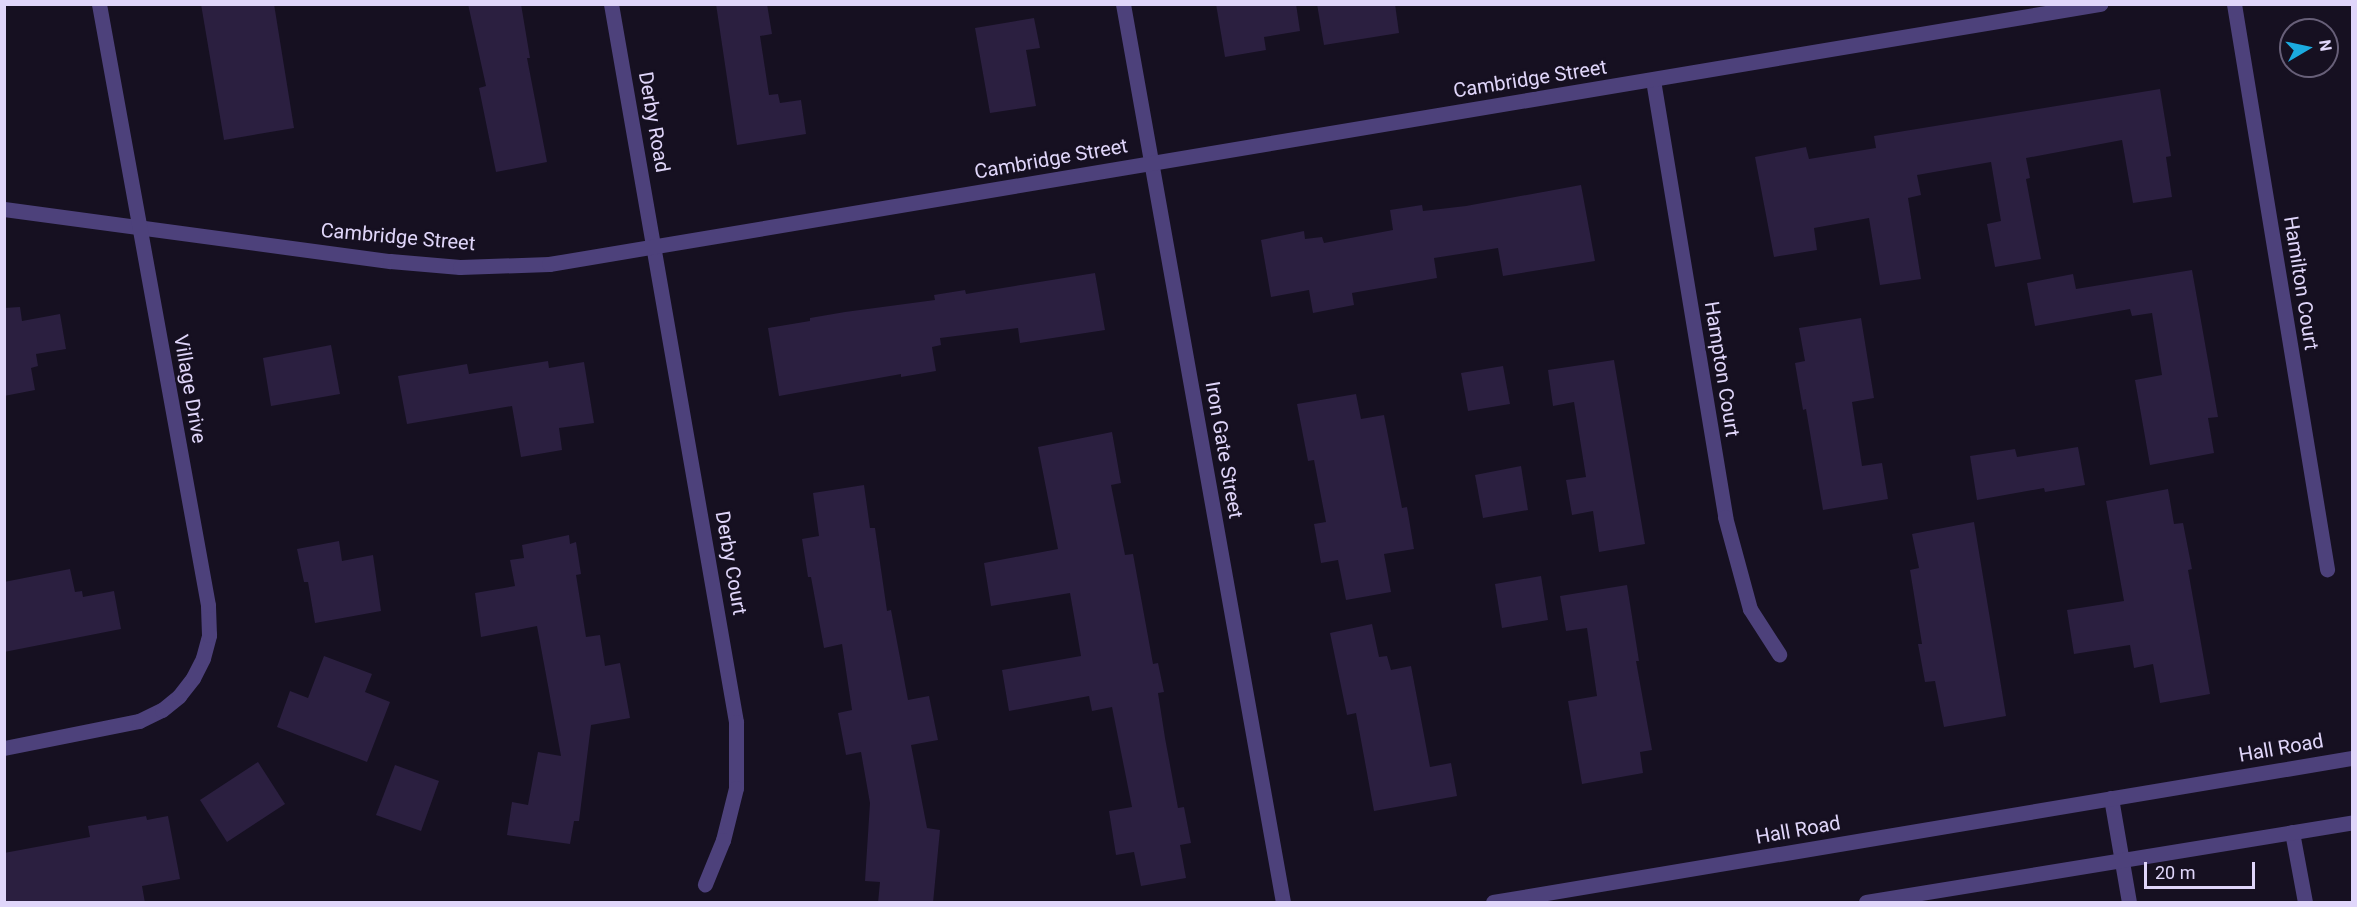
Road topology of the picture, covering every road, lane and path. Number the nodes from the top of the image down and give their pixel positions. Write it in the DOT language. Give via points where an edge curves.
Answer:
graph roads {
  1 [pos="99,4"];
  2 [pos="611,4"];
  3 [pos="1123,4"];
  4 [pos="2100,4"];
  5 [pos="2234,4"];
  6 [pos="1653,80"];
  7 [pos="1151,164"];
  8 [pos="4,209"];
  9 [pos="139,226"];
  10 [pos="655,248"];
  11 [pos="2326,569"];
  12 [pos="1779,654"];
  13 [pos="4,748"];
  14 [pos="2352,758"];
  15 [pos="2111,798"];
  16 [pos="2352,822"];
  17 [pos="2292,832"];
  18 [pos="2121,860"];
  19 [pos="705,884"];
  20 [pos="1283,903"];
  21 [pos="1493,903"];
  22 [pos="1866,903"];
  23 [pos="2129,903"];
  24 [pos="2305,903"];
  1 -- 9 [label="street, Village Drive"];
  2 -- 10 [label="street, Derby Road"];
  3 -- 7 [label="street, Iron Gate Street"];
  4 -- 6 [label="street, Cambridge Street"];
  5 -- 11 [label="street, Hamilton Court"];
  6 -- 7 [label="street, Cambridge Street"];
  6 -- 12 [label="street, Hampton Court" via="1725,517 1750,609"];
  7 -- 10 [label="street, Cambridge Street"];
  7 -- 20 [label="street, Iron Gate Street"];
  8 -- 9 [label="street, Cambridge Street"];
  9 -- 10 [label="street, Cambridge Street" via="460,267 549,264"];
  9 -- 13 [label="street, Village Drive" via="208,605 209,635 194,678 162,710 139,721"];
  10 -- 19 [label="street, Derby Court" via="736,722 736,788 723,840"];
  14 -- 15 [label="street, Hall Road"];
  15 -- 18 [label="street"];
  15 -- 21 [label="street, Hall Road"];
  16 -- 17 [label="street"];
  17 -- 18 [label="street"];
  17 -- 24 [label="street"];
  18 -- 22 [label="street"];
  18 -- 23 [label="street"];
}
